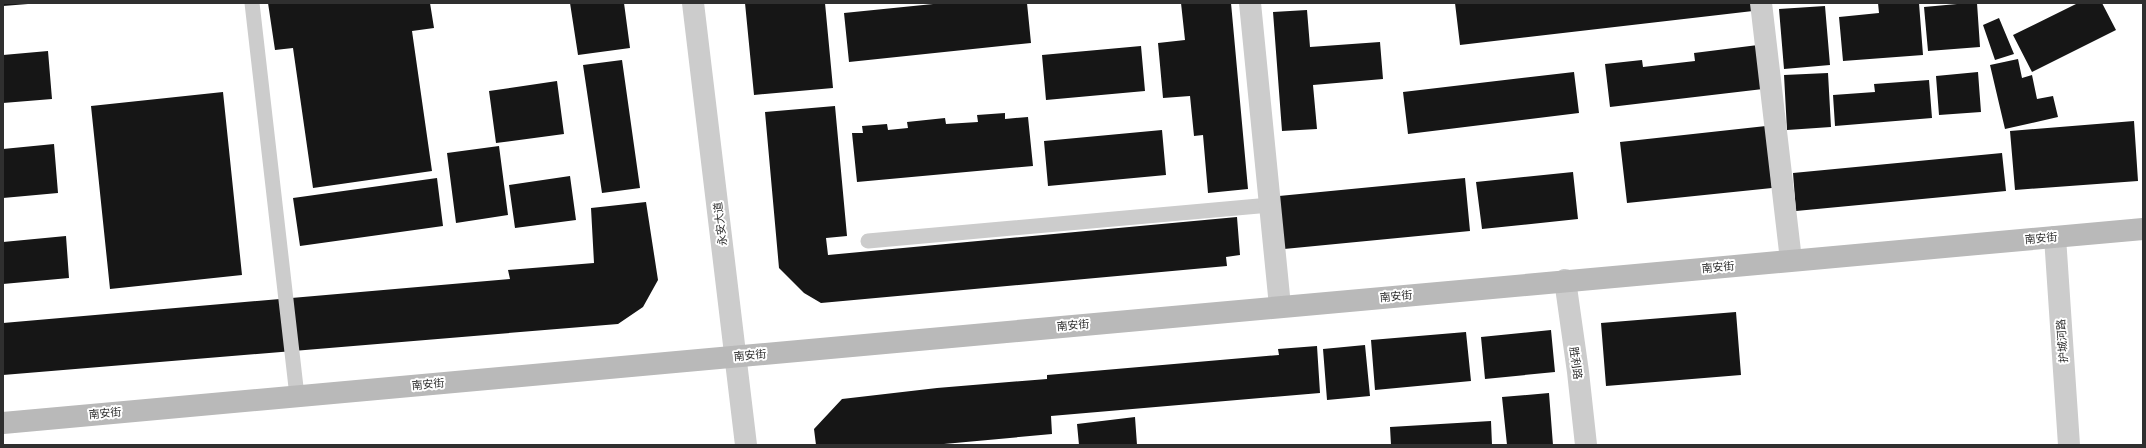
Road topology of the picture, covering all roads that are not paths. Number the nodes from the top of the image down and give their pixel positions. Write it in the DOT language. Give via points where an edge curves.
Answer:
graph roads {
  1 [pos="252,3"];
  2 [pos="693,3"];
  3 [pos="1250,3"];
  4 [pos="1761,3"];
  5 [pos="1270,205"];
  6 [pos="2143,229"];
  7 [pos="2055,236"];
  8 [pos="868,241"];
  9 [pos="1791,260"];
  10 [pos="1565,280"];
  11 [pos="1280,306"];
  12 [pos="736,356"];
  13 [pos="297,396"];
  14 [pos="3,423"];
  15 [pos="746,445"];
  16 [pos="1586,445"];
  17 [pos="2069,445"];
  1 -- 13 [label="lane"];
  2 -- 12 [label="street, 永安大道"];
  3 -- 5 [label="street"];
  4 -- 9 [label="street"];
  5 -- 8 [label="lane"];
  5 -- 11 [label="street"];
  6 -- 7 [label="main road, 南安街"];
  7 -- 9 [label="main road, 南安街"];
  7 -- 17 [label="street, 护城河路"];
  9 -- 10 [label="main road, 南安街"];
  10 -- 11 [label="main road, 南安街"];
  10 -- 16 [label="street, 胜利路"];
  11 -- 12 [label="main road, 南安街"];
  12 -- 13 [label="main road, 南安街"];
  12 -- 15 [label="street, 永安大道"];
  13 -- 14 [label="main road, 南安街"];
}
